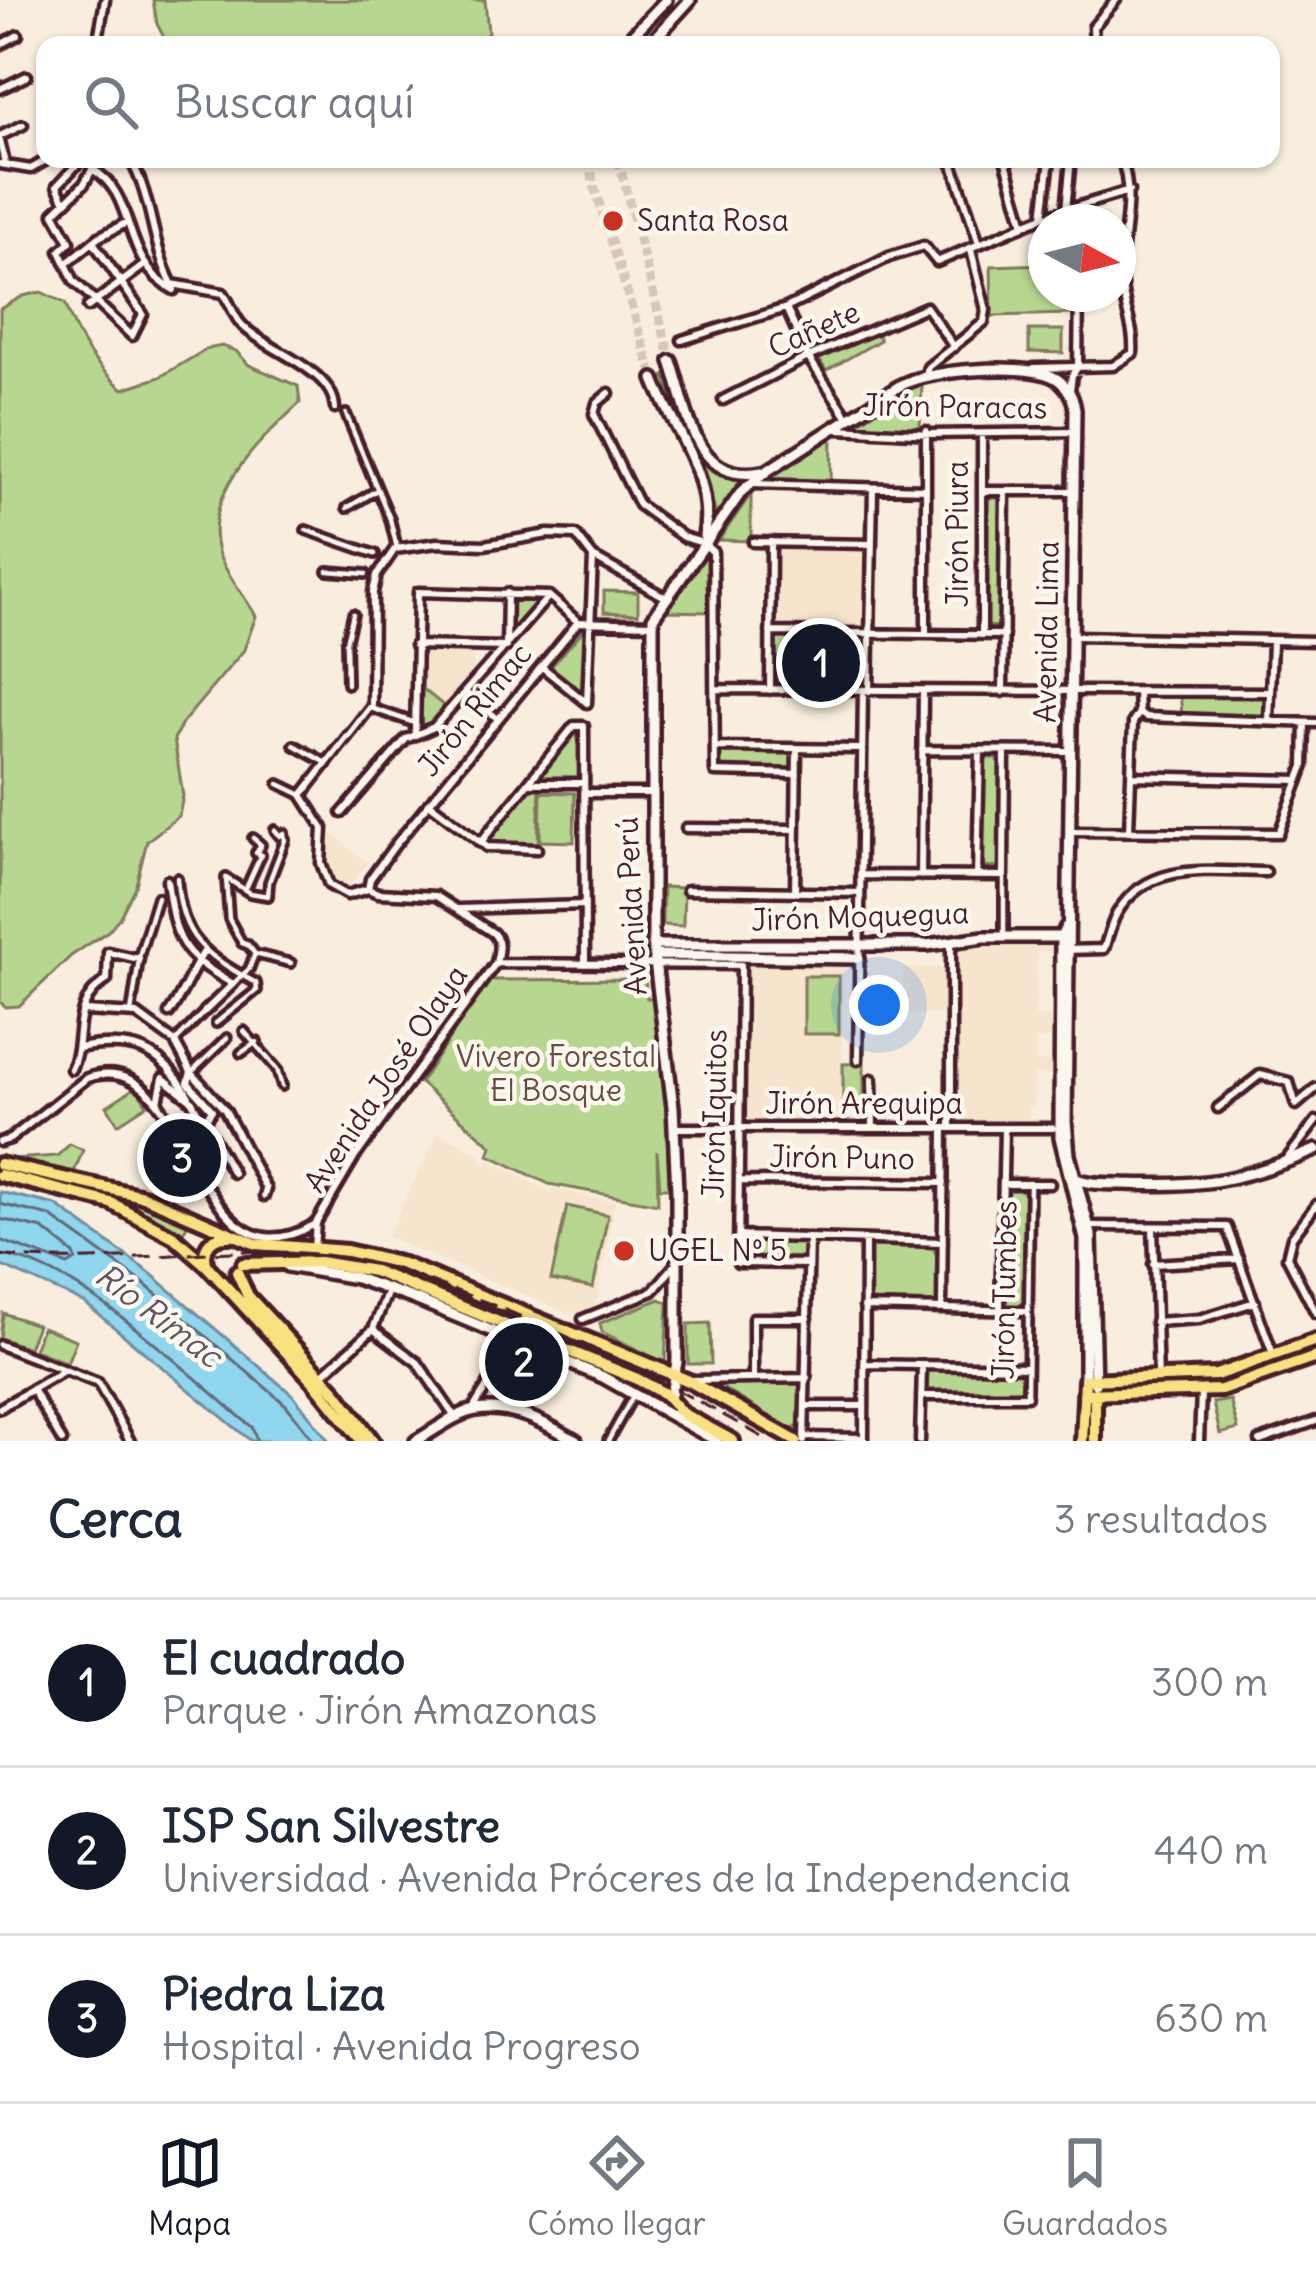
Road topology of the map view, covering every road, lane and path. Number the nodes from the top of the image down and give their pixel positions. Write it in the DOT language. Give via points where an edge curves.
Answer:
graph roads {
  1 [pos="105,0"];
  2 [pos="666,0"];
  3 [pos="690,0"];
  4 [pos="1116,0"];
  5 [pos="18,35"];
  6 [pos="99,36"];
  7 [pos="631,36"];
  8 [pos="658,36"];
  9 [pos="1094,36"];
  10 [pos="0,45"];
  11 [pos="27,76"];
  12 [pos="0,88"];
  13 [pos="23,125"];
  14 [pos="0,138"];
  15 [pos="3,164"];
  16 [pos="36,166"];
  17 [pos="74,168"];
  18 [pos="135,168"];
  19 [pos="954,168"];
  20 [pos="1008,168"];
  21 [pos="1049,168"];
  22 [pos="1070,168"];
  23 [pos="1123,168"];
  24 [pos="92,169"];
  25 [pos="1129,191"];
  26 [pos="65,202"];
  27 [pos="1045,204"];
  28 [pos="1067,204"];
  29 [pos="1086,204"];
  30 [pos="126,223"];
  31 [pos="1028,223"];
  32 [pos="1024,224"];
  33 [pos="93,242"];
  34 [pos="979,244"];
  35 [pos="971,250"];
  36 [pos="67,263"];
  37 [pos="143,266"];
  38 [pos="119,282"];
  39 [pos="172,284"];
  40 [pos="96,301"];
  41 [pos="88,307"];
  42 [pos="786,308"];
  43 [pos="1079,312"];
  44 [pos="682,340"];
  45 [pos="954,347"];
  46 [pos="942,356"];
  47 [pos="808,357"];
  48 [pos="671,361"];
  49 [pos="1078,367"];
  50 [pos="947,371"];
  51 [pos="1023,372"];
  52 [pos="926,374"];
  53 [pos="653,380"];
  54 [pos="609,393"];
  55 [pos="1070,393"];
  56 [pos="723,400"];
  57 [pos="335,408"];
  58 [pos="346,414"];
  59 [pos="849,419"];
  60 [pos="835,429"];
  61 [pos="926,430"];
  62 [pos="982,433"];
  63 [pos="1075,433"];
  64 [pos="767,471"];
  65 [pos="749,484"];
  66 [pos="873,489"];
  67 [pos="377,490"];
  68 [pos="926,490"];
  69 [pos="982,491"];
  70 [pos="1005,491"];
  71 [pos="1074,491"];
  72 [pos="347,508"];
  73 [pos="306,530"];
  74 [pos="753,542"];
  75 [pos="771,542"];
  76 [pos="703,543"];
  77 [pos="872,544"];
  78 [pos="397,548"];
  79 [pos="375,554"];
  80 [pos="592,557"];
  81 [pos="328,571"];
  82 [pos="366,574"];
  83 [pos="507,593"];
  84 [pos="549,596"];
  85 [pos="665,597"];
  86 [pos="353,614"];
  87 [pos="578,622"];
  88 [pos="588,623"];
  89 [pos="652,624"];
  90 [pos="770,632"];
  91 [pos="870,632"];
  92 [pos="926,634"];
  93 [pos="982,634"];
  94 [pos="1004,635"];
  95 [pos="1071,636"];
  96 [pos="1316,641"];
  97 [pos="1272,642"];
  98 [pos="415,645"];
  99 [pos="506,646"];
  100 [pos="542,667"];
  101 [pos="347,684"];
  102 [pos="715,689"];
  103 [pos="770,690"];
  104 [pos="866,691"];
  105 [pos="465,692"];
  106 [pos="923,692"];
  107 [pos="1003,692"];
  108 [pos="1270,692"];
  109 [pos="1138,693"];
  110 [pos="1070,694"];
  111 [pos="371,708"];
  112 [pos="1138,713"];
  113 [pos="498,719"];
  114 [pos="1269,721"];
  115 [pos="415,723"];
  116 [pos="1305,723"];
  117 [pos="1316,723"];
  118 [pos="415,733"];
  119 [pos="294,745"];
  120 [pos="715,747"];
  121 [pos="797,748"];
  122 [pos="862,749"];
  123 [pos="922,750"];
  124 [pos="980,751"];
  125 [pos="1005,752"];
  126 [pos="1068,752"];
  127 [pos="325,763"];
  128 [pos="796,774"];
  129 [pos="1131,776"];
  130 [pos="1298,780"];
  131 [pos="528,782"];
  132 [pos="586,783"];
  133 [pos="279,784"];
  134 [pos="586,793"];
  135 [pos="651,794"];
  136 [pos="302,795"];
  137 [pos="429,803"];
  138 [pos="342,813"];
  139 [pos="686,828"];
  140 [pos="796,829"];
  141 [pos="275,830"];
  142 [pos="1067,830"];
  143 [pos="1130,831"];
  144 [pos="253,838"];
  145 [pos="480,843"];
  146 [pos="537,849"];
  147 [pos="1266,872"];
  148 [pos="860,875"];
  149 [pos="921,876"];
  150 [pos="977,876"];
  151 [pos="1004,876"];
  152 [pos="177,878"];
  153 [pos="167,880"];
  154 [pos="247,888"];
  155 [pos="368,889"];
  156 [pos="687,890"];
  157 [pos="795,892"];
  158 [pos="860,893"];
  159 [pos="157,898"];
  160 [pos="585,905"];
  161 [pos="459,909"];
  162 [pos="1004,933"];
  163 [pos="1065,934"];
  164 [pos="951,941"];
  165 [pos="205,950"];
  166 [pos="1065,950"];
  167 [pos="859,952"];
  168 [pos="255,954"];
  169 [pos="654,955"];
  170 [pos="140,959"];
  171 [pos="496,962"];
  172 [pos="196,963"];
  173 [pos="291,964"];
  174 [pos="585,964"];
  175 [pos="243,976"];
  176 [pos="233,984"];
  177 [pos="84,1011"];
  178 [pos="205,1011"];
  179 [pos="130,1013"];
  180 [pos="169,1013"];
  181 [pos="216,1023"];
  182 [pos="244,1030"];
  183 [pos="227,1038"];
  184 [pos="175,1042"];
  185 [pos="256,1042"];
  186 [pos="78,1048"];
  187 [pos="241,1053"];
  188 [pos="858,1060"];
  189 [pos="71,1069"];
  190 [pos="191,1072"];
  191 [pos="872,1078"];
  192 [pos="282,1086"];
  193 [pos="1316,1088"];
  194 [pos="191,1100"];
  195 [pos="158,1102"];
  196 [pos="1217,1108"];
  197 [pos="205,1120"];
  198 [pos="1316,1121"];
  199 [pos="674,1128"];
  200 [pos="739,1128"];
  201 [pos="873,1128"];
  202 [pos="948,1128"];
  203 [pos="1053,1128"];
  204 [pos="1004,1129"];
  205 [pos="0,1142"];
  206 [pos="1316,1150"];
  207 [pos="1283,1163"];
  208 [pos="4,1164"];
  209 [pos="233,1173"];
  210 [pos="0,1175"];
  211 [pos="1076,1179"];
  212 [pos="739,1181"];
  213 [pos="944,1183"];
  214 [pos="1004,1184"];
  215 [pos="1030,1184"];
  216 [pos="1050,1184"];
  217 [pos="1100,1184"];
  218 [pos="263,1196"];
  219 [pos="1316,1205"];
  220 [pos="1082,1206"];
  221 [pos="316,1223"];
  222 [pos="1090,1226"];
  223 [pos="1153,1227"];
  224 [pos="296,1233"];
  225 [pos="738,1236"];
  226 [pos="234,1238"];
  227 [pos="809,1238"];
  228 [pos="865,1239"];
  229 [pos="943,1242"];
  230 [pos="314,1249"];
  231 [pos="1240,1259"];
  232 [pos="677,1262"];
  233 [pos="808,1264"];
  234 [pos="1153,1264"];
  235 [pos="209,1268"];
  236 [pos="240,1268"];
  237 [pos="391,1282"];
  238 [pos="1255,1302"];
  239 [pos="864,1307"];
  240 [pos="942,1307"];
  241 [pos="1000,1310"];
  242 [pos="1026,1311"];
  243 [pos="1316,1313"];
  244 [pos="808,1318"];
  245 [pos="583,1319"];
  246 [pos="1155,1322"];
  247 [pos="373,1330"];
  248 [pos="515,1340"];
  249 [pos="1316,1340"];
  250 [pos="0,1345"];
  251 [pos="1274,1356"];
  252 [pos="1316,1358"];
  253 [pos="864,1364"];
  254 [pos="922,1365"];
  255 [pos="1026,1367"];
  256 [pos="64,1370"];
  257 [pos="322,1375"];
  258 [pos="753,1377"];
  259 [pos="807,1378"];
  260 [pos="682,1379"];
  261 [pos="1158,1380"];
  262 [pos="1090,1387"];
  263 [pos="32,1388"];
  264 [pos="1201,1392"];
  265 [pos="634,1394"];
  266 [pos="921,1396"];
  267 [pos="1028,1396"];
  268 [pos="670,1400"];
  269 [pos="806,1406"];
  270 [pos="864,1406"];
  271 [pos="0,1408"];
  272 [pos="473,1410"];
  273 [pos="455,1418"];
  274 [pos="1316,1421"];
  275 [pos="864,1439"];
  276 [pos="801,1440"];
  277 [pos="62,1441"];
  278 [pos="130,1441"];
  279 [pos="362,1441"];
  280 [pos="374,1441"];
  281 [pos="416,1441"];
  282 [pos="576,1441"];
  283 [pos="608,1441"];
  284 [pos="718,1441"];
  285 [pos="733,1441"];
  286 [pos="920,1441"];
  287 [pos="1082,1441"];
  288 [pos="1096,1441"];
  289 [pos="1199,1441"];
  290 [pos="1260,1441"];
  1 -- 6 [label="street"];
  2 -- 7 [label="main road"];
  3 -- 8 [label="main road"];
  4 -- 9 [label="street"];
  5 -- 10 [label="street"];
  11 -- 12 [label="street"];
  13 -- 14 [label="street"];
  14 -- 15 [label="street"];
  15 -- 16 [label="street"];
  17 -- 26 [label="street" via="57,186"];
  18 -- 39 [label="street"];
  19 -- 34 [label="street"];
  20 -- 32 [label="street"];
  21 -- 27 [label="street"];
  22 -- 28 [label="street"];
  23 -- 25 [label="street"];
  24 -- 26 [label="street"];
  24 -- 30 [label="street" via="117,193"];
  25 -- 29 [label="street"];
  25 -- 49 [label="street" via="1121,280 1132,357"];
  26 -- 36 [label="street" via="54,213 70,242 60,251"];
  30 -- 33 [label="street"];
  30 -- 37 [label="street"];
  31 -- 32 [label="street"];
  32 -- 34 [label="street"];
  33 -- 36 [label="street"];
  33 -- 38 [label="street"];
  34 -- 35 [label="street"];
  35 -- 42 [label="street" via="937,262 924,246"];
  35 -- 45 [label="street" via="986,316"];
  36 -- 40 [label="street"];
  37 -- 38 [label="street"];
  37 -- 39 [label="street" via="174,290"];
  38 -- 40 [label="street"];
  38 -- 40 [label="street" via="143,314 132,336"];
  39 -- 57 [label="street" via="223,293 239,324 301,364 331,391"];
  40 -- 41 [label="street"];
  42 -- 44 [label="street"];
  42 -- 47 [label="street"];
  43 -- 49 [label="street"];
  45 -- 46 [label="street"];
  45 -- 47 [label="street, Cañete" via="926,307"];
  46 -- 50 [label="street"];
  46 -- 52 [label="street"];
  47 -- 56 [label="street, Cañete"];
  47 -- 59 [label="street"];
  48 -- 64 [label="main road" via="715,466 742,475"];
  49 -- 51 [label="street"];
  49 -- 55 [label="street"];
  50 -- 51 [label="main road"];
  50 -- 52 [label="main road"];
  51 -- 55 [label="main road" via="1046,374"];
  52 -- 59 [label="main road"];
  53 -- 76 [label="main road" via="703,486"];
  54 -- 76 [label="street" via="593,409 596,423 639,505"];
  55 -- 63 [label="main road, Avenida Lima"];
  58 -- 67 [label="street"];
  59 -- 60 [label="main road"];
  60 -- 61 [label="street, Jirón Paracas"];
  60 -- 64 [label="main road"];
  61 -- 62 [label="street, Jirón Paracas"];
  61 -- 68 [label="street"];
  62 -- 63 [label="street, Jirón Paracas"];
  62 -- 69 [label="street, Jirón Piura"];
  63 -- 71 [label="main road, Avenida Lima"];
  64 -- 65 [label="main road"];
  65 -- 66 [label="street"];
  65 -- 76 [label="main road"];
  66 -- 68 [label="street"];
  66 -- 77 [label="street"];
  67 -- 72 [label="street"];
  67 -- 78 [label="street"];
  68 -- 92 [label="street"];
  69 -- 70 [label="street"];
  69 -- 93 [label="street, Jirón Piura"];
  70 -- 71 [label="street"];
  70 -- 94 [label="street"];
  71 -- 95 [label="main road, Avenida Lima"];
  73 -- 79 [label="street"];
  74 -- 75 [label="street"];
  75 -- 77 [label="street"];
  75 -- 90 [label="street"];
  76 -- 85 [label="main road"];
  76 -- 102 [label="street" via="713,552"];
  77 -- 91 [label="street"];
  78 -- 80 [label="street" via="567,534"];
  78 -- 111 [label="street" via="373,592"];
  80 -- 85 [label="street"];
  80 -- 88 [label="street"];
  81 -- 82 [label="street"];
  83 -- 84 [label="street"];
  83 -- 98 [label="street" via="421,590"];
  83 -- 99 [label="street"];
  84 -- 87 [label="street"];
  84 -- 99 [label="street"];
  85 -- 89 [label="main road"];
  86 -- 101 [label="street"];
  87 -- 88 [label="street"];
  87 -- 100 [label="street, Jirón Rimac"];
  88 -- 89 [label="street"];
  88 -- 100 [label="street" via="586,704"];
  89 -- 135 [label="main road, Avenida Perú"];
  90 -- 91 [label="street"];
  90 -- 103 [label="street"];
  91 -- 92 [label="street"];
  91 -- 104 [label="street"];
  92 -- 93 [label="street"];
  93 -- 94 [label="street"];
  94 -- 107 [label="street"];
  95 -- 97 [label="street"];
  95 -- 110 [label="main road, Avenida Lima"];
  96 -- 97 [label="street"];
  97 -- 108 [label="street"];
  98 -- 99 [label="street"];
  98 -- 115 [label="street"];
  99 -- 105 [label="street"];
  100 -- 113 [label="street, Jirón Rimac"];
  102 -- 103 [label="street"];
  102 -- 120 [label="street"];
  103 -- 104 [label="street"];
  104 -- 106 [label="street"];
  104 -- 122 [label="street"];
  105 -- 113 [label="street"];
  105 -- 118 [label="street" via="434,727"];
  106 -- 107 [label="street"];
  106 -- 123 [label="street"];
  107 -- 110 [label="street"];
  108 -- 109 [label="street"];
  108 -- 114 [label="street"];
  109 -- 110 [label="street"];
  109 -- 112 [label="street"];
  110 -- 126 [label="main road, Avenida Lima"];
  111 -- 115 [label="street"];
  111 -- 127 [label="street"];
  112 -- 114 [label="street"];
  112 -- 129 [label="street"];
  113 -- 137 [label="street, Jirón Rimac"];
  114 -- 116 [label="street"];
  115 -- 118 [label="street"];
  116 -- 117 [label="street"];
  116 -- 130 [label="street"];
  118 -- 138 [label="street"];
  119 -- 127 [label="street"];
  120 -- 121 [label="street"];
  120 -- 128 [label="street" via="715,772"];
  121 -- 122 [label="street"];
  121 -- 128 [label="street"];
  122 -- 148 [label="street"];
  123 -- 124 [label="street"];
  123 -- 149 [label="street"];
  124 -- 125 [label="street"];
  124 -- 150 [label="street"];
  125 -- 126 [label="street"];
  125 -- 151 [label="street"];
  126 -- 142 [label="main road, Avenida Lima"];
  127 -- 136 [label="street"];
  128 -- 140 [label="street"];
  129 -- 130 [label="street"];
  129 -- 143 [label="street"];
  130 -- 143 [label="street" via="1279,833"];
  131 -- 132 [label="street"];
  131 -- 132 [label="street" via="574,726 586,728"];
  131 -- 145 [label="street"];
  132 -- 134 [label="street"];
  133 -- 136 [label="street"];
  134 -- 135 [label="street"];
  134 -- 160 [label="street"];
  135 -- 169 [label="main road, Avenida Perú"];
  136 -- 155 [label="street" via="323,828 326,880 347,895"];
  137 -- 145 [label="street"];
  137 -- 155 [label="street, Jirón Rimac"];
  139 -- 140 [label="street"];
  140 -- 157 [label="street"];
  141 -- 154 [label="street" via="285,840 268,896"];
  142 -- 143 [label="street"];
  142 -- 163 [label="main road, Avenida Lima"];
  144 -- 154 [label="street" via="261,855"];
  145 -- 146 [label="street"];
  147 -- 166 [label="street" via="1161,874 1125,902 1104,949"];
  148 -- 149 [label="street"];
  148 -- 158 [label="street"];
  149 -- 150 [label="street"];
  150 -- 151 [label="street"];
  151 -- 162 [label="street"];
  152 -- 165 [label="street" via="182,920"];
  153 -- 172 [label="street" via="173,923"];
  154 -- 168 [label="street" via="226,878 232,926"];
  155 -- 161 [label="street" via="436,896"];
  156 -- 157 [label="street"];
  157 -- 158 [label="street"];
  158 -- 167 [label="street"];
  159 -- 170 [label="street"];
  160 -- 161 [label="street"];
  160 -- 174 [label="street"];
  161 -- 171 [label="street, Avenida José Olaya" via="498,938"];
  163 -- 164 [label="main road, Jirón Moquegua"];
  163 -- 166 [label="main road, Avenida Lima"];
  164 -- 167 [label="main road, Jirón Moquegua"];
  164 -- 202 [label="street"];
  165 -- 172 [label="street"];
  165 -- 175 [label="street"];
  166 -- 211 [label="main road, Avenida Lima" via="1066,1121"];
  166 -- 220 [label="main road, Avenida Lima" via="1060,1137"];
  167 -- 169 [label="main road, Jirón Moquegua"];
  167 -- 188 [label="street"];
  168 -- 173 [label="street"];
  168 -- 175 [label="street"];
  169 -- 174 [label="street"];
  169 -- 199 [label="main road, Avenida Perú"];
  169 -- 200 [label="street, Jirón Iquitos" via="741,965"];
  170 -- 177 [label="street" via="108,952 107,980"];
  170 -- 179 [label="street"];
  171 -- 174 [label="street"];
  171 -- 221 [label="street, Avenida José Olaya"];
  172 -- 176 [label="street"];
  172 -- 180 [label="street"];
  175 -- 176 [label="street"];
  175 -- 181 [label="street" via="257,990"];
  176 -- 178 [label="street"];
  177 -- 179 [label="street"];
  177 -- 186 [label="street"];
  178 -- 184 [label="street"];
  179 -- 184 [label="street"];
  182 -- 185 [label="street"];
  183 -- 190 [label="street"];
  184 -- 190 [label="street"];
  185 -- 187 [label="street"];
  185 -- 192 [label="street"];
  186 -- 189 [label="street"];
  186 -- 194 [label="street" via="150,1051"];
  190 -- 197 [label="street" via="188,1083 212,1110"];
  190 -- 218 [label="street" via="225,1109 259,1170"];
  191 -- 201 [label="street"];
  193 -- 196 [label="street" via="1296,1106 1289,1082 1260,1075"];
  194 -- 195 [label="street" via="163,1078"];
  194 -- 197 [label="street"];
  195 -- 205 [label="street" via="131,1079 101,1073"];
  195 -- 224 [label="street" via="225,1216 249,1231"];
  197 -- 209 [label="street"];
  198 -- 207 [label="street"];
  199 -- 200 [label="street, Jirón Arequipa"];
  199 -- 232 [label="main road, Avenida Perú"];
  200 -- 201 [label="street, Jirón Arequipa"];
  200 -- 212 [label="street, Jirón Iquitos"];
  201 -- 202 [label="street, Jirón Arequipa"];
  202 -- 204 [label="street, Jirón Arequipa"];
  202 -- 213 [label="street"];
  203 -- 204 [label="street, Jirón Arequipa"];
  204 -- 214 [label="street"];
  206 -- 207 [label="main road"];
  207 -- 217 [label="main road" via="1199,1185"];
  208 -- 226 [label="main road" via="142,1196"];
  210 -- 235 [label="main road" via="134,1213"];
  211 -- 217 [label="main road"];
  211 -- 220 [label="main road, Avenida Lima"];
  212 -- 213 [label="street, Jirón Puno"];
  212 -- 225 [label="street, Jirón Iquitos"];
  213 -- 229 [label="street"];
  214 -- 215 [label="street"];
  214 -- 241 [label="street"];
  215 -- 216 [label="street"];
  215 -- 242 [label="street, Jirón Tumbes"];
  217 -- 220 [label="main road"];
  219 -- 243 [label="street" via="1287,1257"];
  220 -- 222 [label="main road, Avenida Lima"];
  220 -- 262 [label="main road, Avenida Lima"];
  221 -- 224 [label="street"];
  221 -- 230 [label="street, Avenida José Olaya"];
  222 -- 223 [label="street"];
  222 -- 262 [label="main road, Avenida Lima"];
  223 -- 231 [label="street" via="1228,1228"];
  223 -- 234 [label="street"];
  224 -- 230 [label="street"];
  225 -- 227 [label="street"];
  225 -- 233 [label="street, Jirón Iquitos" via="738,1263"];
  226 -- 230 [label="main road"];
  226 -- 235 [label="main road" via="209,1242"];
  226 -- 236 [label="main road" via="244,1247"];
  227 -- 228 [label="street"];
  227 -- 233 [label="street"];
  228 -- 229 [label="street"];
  228 -- 239 [label="street"];
  229 -- 240 [label="street"];
  230 -- 260 [label="main road" via="403,1264"];
  231 -- 234 [label="street"];
  231 -- 238 [label="street"];
  232 -- 245 [label="street" via="653,1291"];
  232 -- 260 [label="main road, Avenida Perú"];
  233 -- 244 [label="street"];
  234 -- 246 [label="street"];
  235 -- 236 [label="main road" via="220,1275"];
  235 -- 279 [label="main road"];
  236 -- 237 [label="main road" via="320,1262"];
  236 -- 257 [label="main road" via="248,1296"];
  237 -- 247 [label="street"];
  237 -- 248 [label="main road"];
  237 -- 268 [label="main road" via="621,1372"];
  238 -- 246 [label="street"];
  238 -- 251 [label="street"];
  239 -- 240 [label="street"];
  239 -- 253 [label="street"];
  240 -- 241 [label="street"];
  241 -- 242 [label="street"];
  242 -- 255 [label="street, Jirón Tumbes"];
  244 -- 258 [label="street" via="753,1318"];
  244 -- 259 [label="street"];
  246 -- 261 [label="street"];
  247 -- 257 [label="street"];
  247 -- 273 [label="street" via="418,1363"];
  248 -- 265 [label="main road"];
  248 -- 272 [label="street"];
  249 -- 251 [label="main road"];
  250 -- 256 [label="street"];
  251 -- 261 [label="main road" via="1216,1375"];
  252 -- 264 [label="main road"];
  253 -- 254 [label="street"];
  253 -- 270 [label="street"];
  254 -- 255 [label="street"];
  254 -- 266 [label="street"];
  255 -- 267 [label="street, Jirón Tumbes"];
  256 -- 263 [label="street"];
  256 -- 278 [label="street" via="98,1383"];
  257 -- 280 [label="main road"];
  258 -- 259 [label="street"];
  258 -- 260 [label="street"];
  259 -- 269 [label="street"];
  260 -- 268 [label="main road, Avenida Perú"];
  260 -- 276 [label="main road"];
  261 -- 262 [label="main road"];
  262 -- 264 [label="main road"];
  262 -- 287 [label="main road, Avenida Lima"];
  262 -- 288 [label="main road, Avenida Lima"];
  263 -- 271 [label="street"];
  263 -- 277 [label="street"];
  264 -- 289 [label="street"];
  265 -- 283 [label="street"];
  265 -- 284 [label="main road"];
  266 -- 267 [label="street"];
  266 -- 286 [label="street"];
  268 -- 285 [label="main road"];
  269 -- 270 [label="street"];
  269 -- 276 [label="street"];
  270 -- 275 [label="street"];
  272 -- 273 [label="main road"];
  272 -- 282 [label="main road" via="535,1418"];
  273 -- 281 [label="main road"];
  274 -- 290 [label="street"];
  275 -- 276 [label="street"];
}
